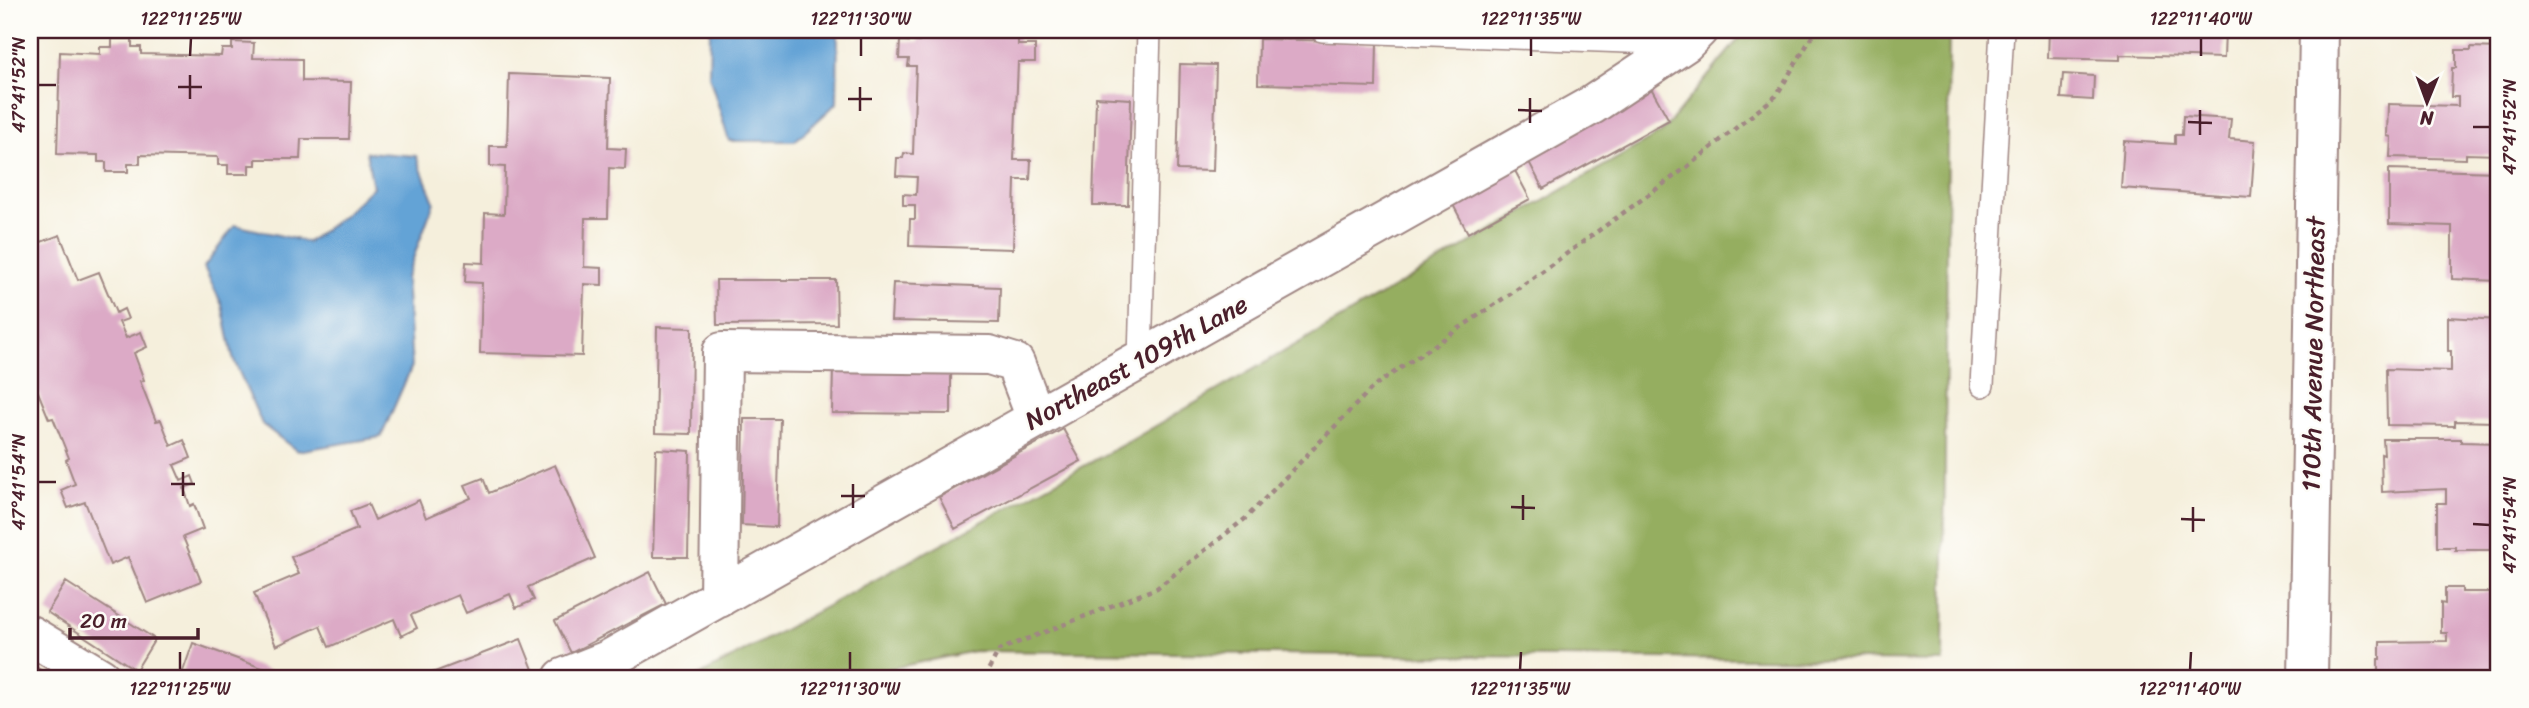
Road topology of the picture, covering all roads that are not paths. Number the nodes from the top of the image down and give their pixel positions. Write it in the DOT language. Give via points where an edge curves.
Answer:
graph roads {
  1 [pos="1149,30"];
  2 [pos="1322,30"];
  3 [pos="2002,30"];
  4 [pos="2319,30"];
  5 [pos="1691,37"];
  6 [pos="1140,360"];
  7 [pos="1982,385"];
  8 [pos="1037,418"];
  9 [pos="719,598"];
  10 [pos="30,635"];
  11 [pos="101,678"];
  12 [pos="563,678"];
  13 [pos="2308,678"];
  1 -- 6 [label="lane"];
  2 -- 5 [label="lane"];
  3 -- 7 [label="lane"];
  4 -- 13 [label="street, 110th Avenue Northeast"];
  5 -- 6 [label="street, Northeast 109th Lane" via="1592,105"];
  6 -- 8 [label="street, Northeast 109th Lane"];
  8 -- 9 [label="street, Northeast 109th Lane"];
  8 -- 9 [label="street" via="1015,363 989,355 722,352"];
  9 -- 12 [label="street, Northeast 109th Lane" via="608,660"];
  10 -- 11 [label="street"];
}
